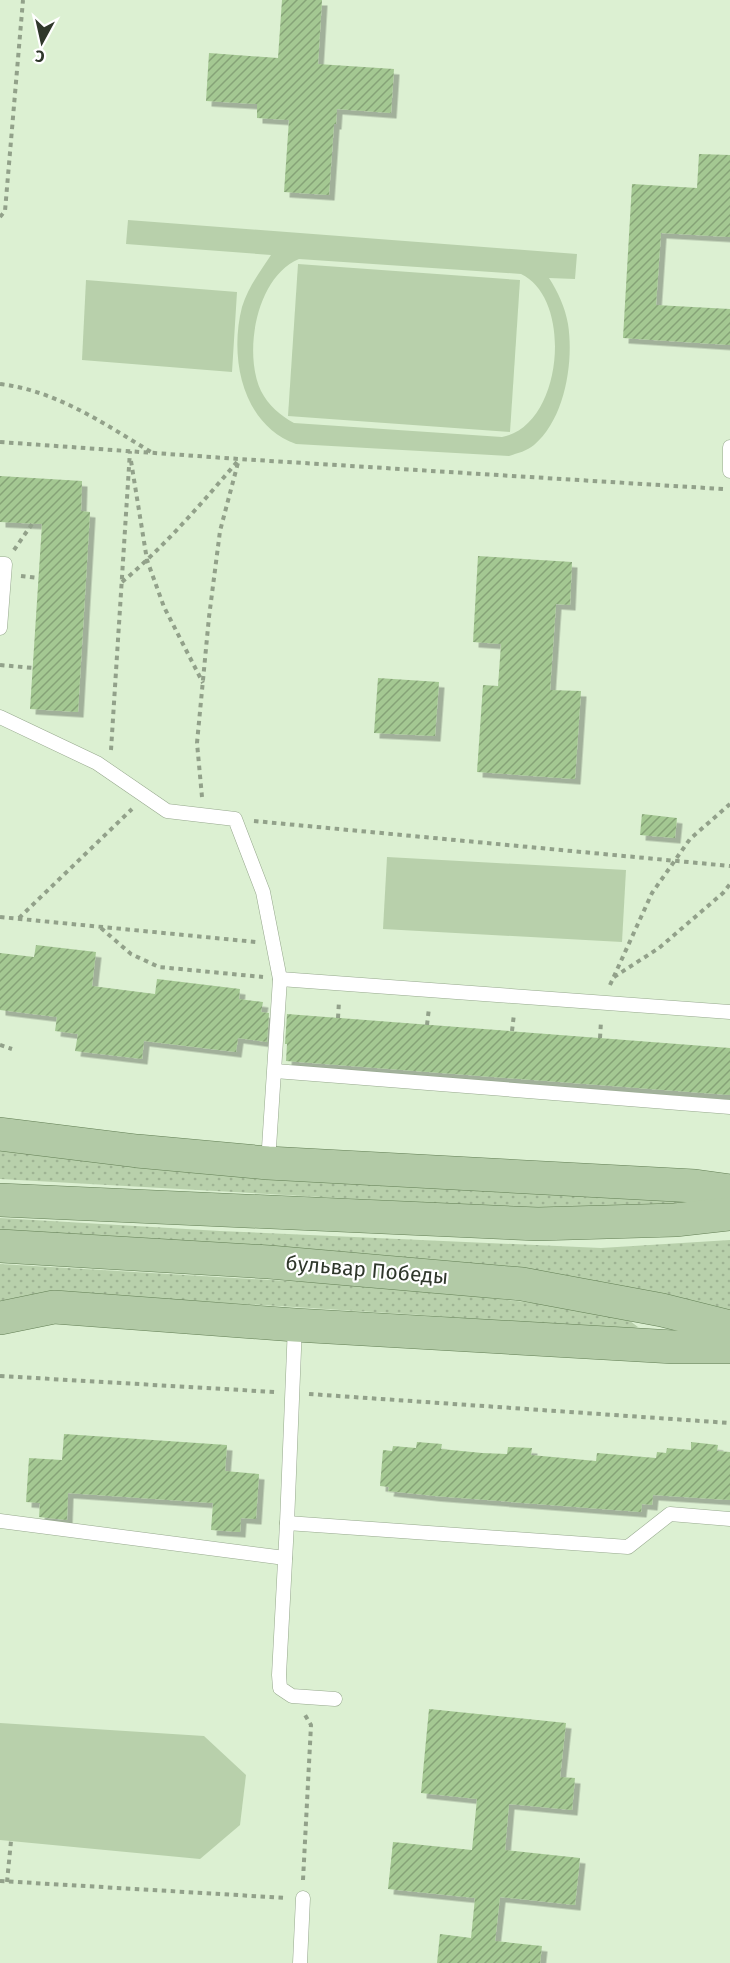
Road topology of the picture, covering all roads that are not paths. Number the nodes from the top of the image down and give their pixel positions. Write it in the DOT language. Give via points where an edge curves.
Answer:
graph roads {
  1 [pos="730,447"];
  2 [pos="730,471"];
  3 [pos="2,564"];
  4 [pos="0,628"];
  5 [pos="0,717"];
  6 [pos="280,979"];
  7 [pos="730,1012"];
  8 [pos="274,1071"];
  9 [pos="730,1107"];
  10 [pos="0,1134"];
  11 [pos="268,1163"];
  12 [pos="730,1191"];
  13 [pos="0,1200"];
  14 [pos="730,1214"];
  15 [pos="0,1246"];
  16 [pos="0,1318"];
  17 [pos="295,1325"];
  18 [pos="730,1327"];
  19 [pos="730,1347"];
  20 [pos="730,1519"];
  21 [pos="0,1521"];
  22 [pos="287,1522"];
  23 [pos="285,1558"];
  24 [pos="335,1699"];
  25 [pos="303,1899"];
  26 [pos="300,1963"];
  1 -- 2 [label="lane"];
  3 -- 4 [label="lane"];
  5 -- 6 [label="lane" via="97,763 167,811 235,819 263,892"];
  6 -- 7 [label="lane"];
  6 -- 8 [label="lane"];
  8 -- 9 [label="lane"];
  8 -- 11 [label="lane"];
  10 -- 11 [label="main road"];
  11 -- 12 [label="main road" via="683,1185"];
  13 -- 14 [label="main road" via="538,1224 675,1220"];
  15 -- 18 [label="main road, бульвар Победы" via="269,1262 522,1284"];
  16 -- 17 [label="main road" via="54,1307"];
  17 -- 19 [label="main road"];
  17 -- 22 [label="lane"];
  20 -- 22 [label="lane" via="670,1514 628,1547"];
  21 -- 23 [label="lane"];
  22 -- 23 [label="lane"];
  23 -- 24 [label="lane" via="280,1688 292,1696"];
  25 -- 26 [label="lane"];
}
